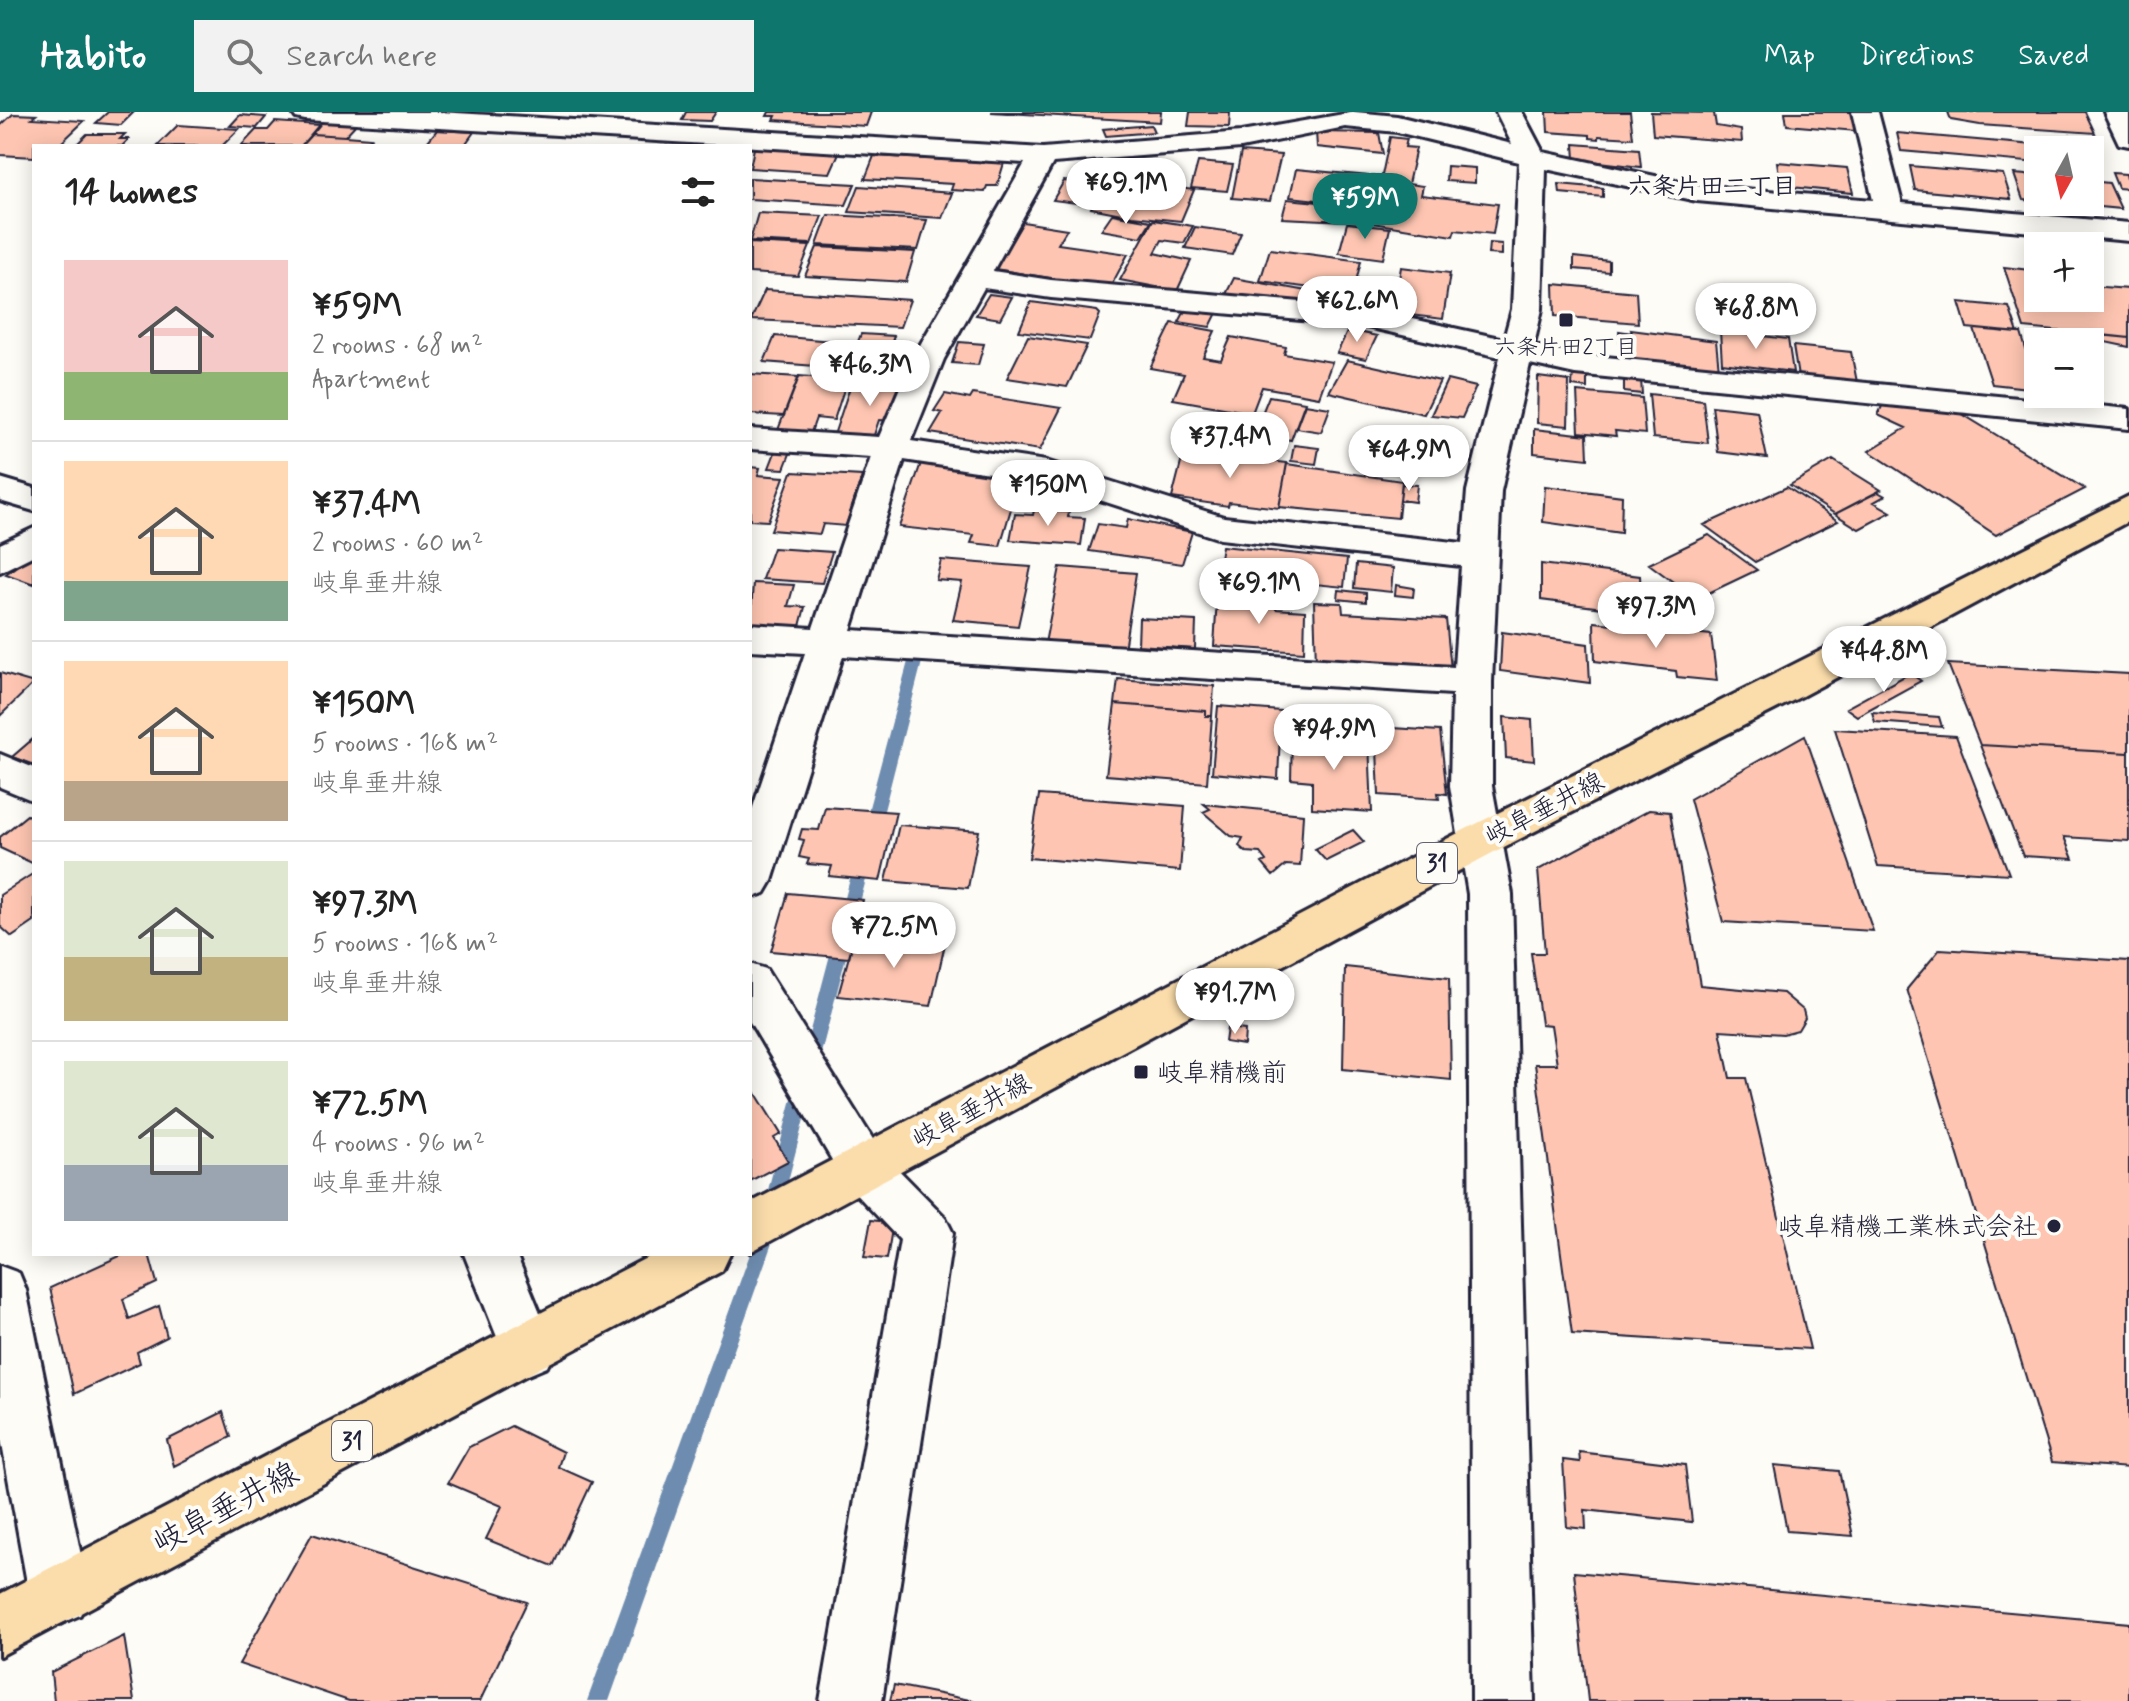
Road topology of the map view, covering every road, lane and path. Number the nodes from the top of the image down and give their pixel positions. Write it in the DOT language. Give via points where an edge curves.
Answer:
graph roads {
  1 [pos="305,112"];
  2 [pos="1509,112"];
  3 [pos="1865,112"];
  4 [pos="2117,112"];
  5 [pos="408,115"];
  6 [pos="2129,138"];
  7 [pos="731,141"];
  8 [pos="385,144"];
  9 [pos="1043,156"];
  10 [pos="1533,158"];
  11 [pos="1890,210"];
  12 [pos="2129,232"];
  13 [pos="973,277"];
  14 [pos="1518,348"];
  15 [pos="2129,419"];
  16 [pos="752,439"];
  17 [pos="891,448"];
  18 [pos="0,489"];
  19 [pos="32,499"];
  20 [pos="2129,507"];
  21 [pos="32,540"];
  22 [pos="1480,557"];
  23 [pos="0,560"];
  24 [pos="752,637"];
  25 [pos="826,642"];
  26 [pos="1472,682"];
  27 [pos="0,769"];
  28 [pos="32,785"];
  29 [pos="1479,841"];
  30 [pos="752,875"];
  31 [pos="752,985"];
  32 [pos="863,1167"];
  33 [pos="752,1228"];
  34 [pos="491,1256"];
  35 [pos="700,1256"];
  36 [pos="0,1290"];
  37 [pos="528,1349"];
  38 [pos="59,1594"];
  39 [pos="0,1626"];
  40 [pos="851,1701"];
  41 [pos="1503,1701"];
  1 -- 5 [label="street"];
  2 -- 10 [label="street"];
  3 -- 11 [label="street"];
  4 -- 6 [label="street"];
  5 -- 7 [label="street"];
  5 -- 8 [label="street"];
  7 -- 9 [label="street" via="882,134"];
  9 -- 10 [label="street" via="1241,140 1345,119 1397,124"];
  9 -- 13 [label="street"];
  10 -- 11 [label="street" via="1697,193"];
  10 -- 14 [label="street" via="1527,309"];
  11 -- 12 [label="street"];
  13 -- 14 [label="street" via="1051,289 1358,316"];
  13 -- 17 [label="street" via="928,359"];
  14 -- 15 [label="street" via="1575,364"];
  14 -- 22 [label="street" via="1484,491"];
  16 -- 17 [label="street"];
  17 -- 22 [label="street" via="1046,471 1220,528"];
  17 -- 25 [label="street"];
  18 -- 19 [label="street"];
  20 -- 29 [label="main road, 岐阜垂井線 / 31"];
  21 -- 23 [label="street"];
  22 -- 26 [label="street"];
  24 -- 25 [label="street"];
  25 -- 26 [label="street"];
  25 -- 30 [label="street"];
  26 -- 29 [label="street" via="1471,786"];
  27 -- 28 [label="street"];
  29 -- 32 [label="main road, 岐阜垂井線 / 31"];
  29 -- 41 [label="street" via="1490,894"];
  31 -- 32 [label="street"];
  32 -- 33 [label="main road, 岐阜垂井線 / 31"];
  32 -- 40 [label="street" via="927,1233"];
  34 -- 37 [label="street"];
  35 -- 37 [label="main road, 岐阜垂井線 / 31"];
  36 -- 38 [label="street"];
  37 -- 38 [label="main road, 岐阜垂井線 / 31"];
  38 -- 39 [label="main road, 岐阜垂井線 / 31"];
}
